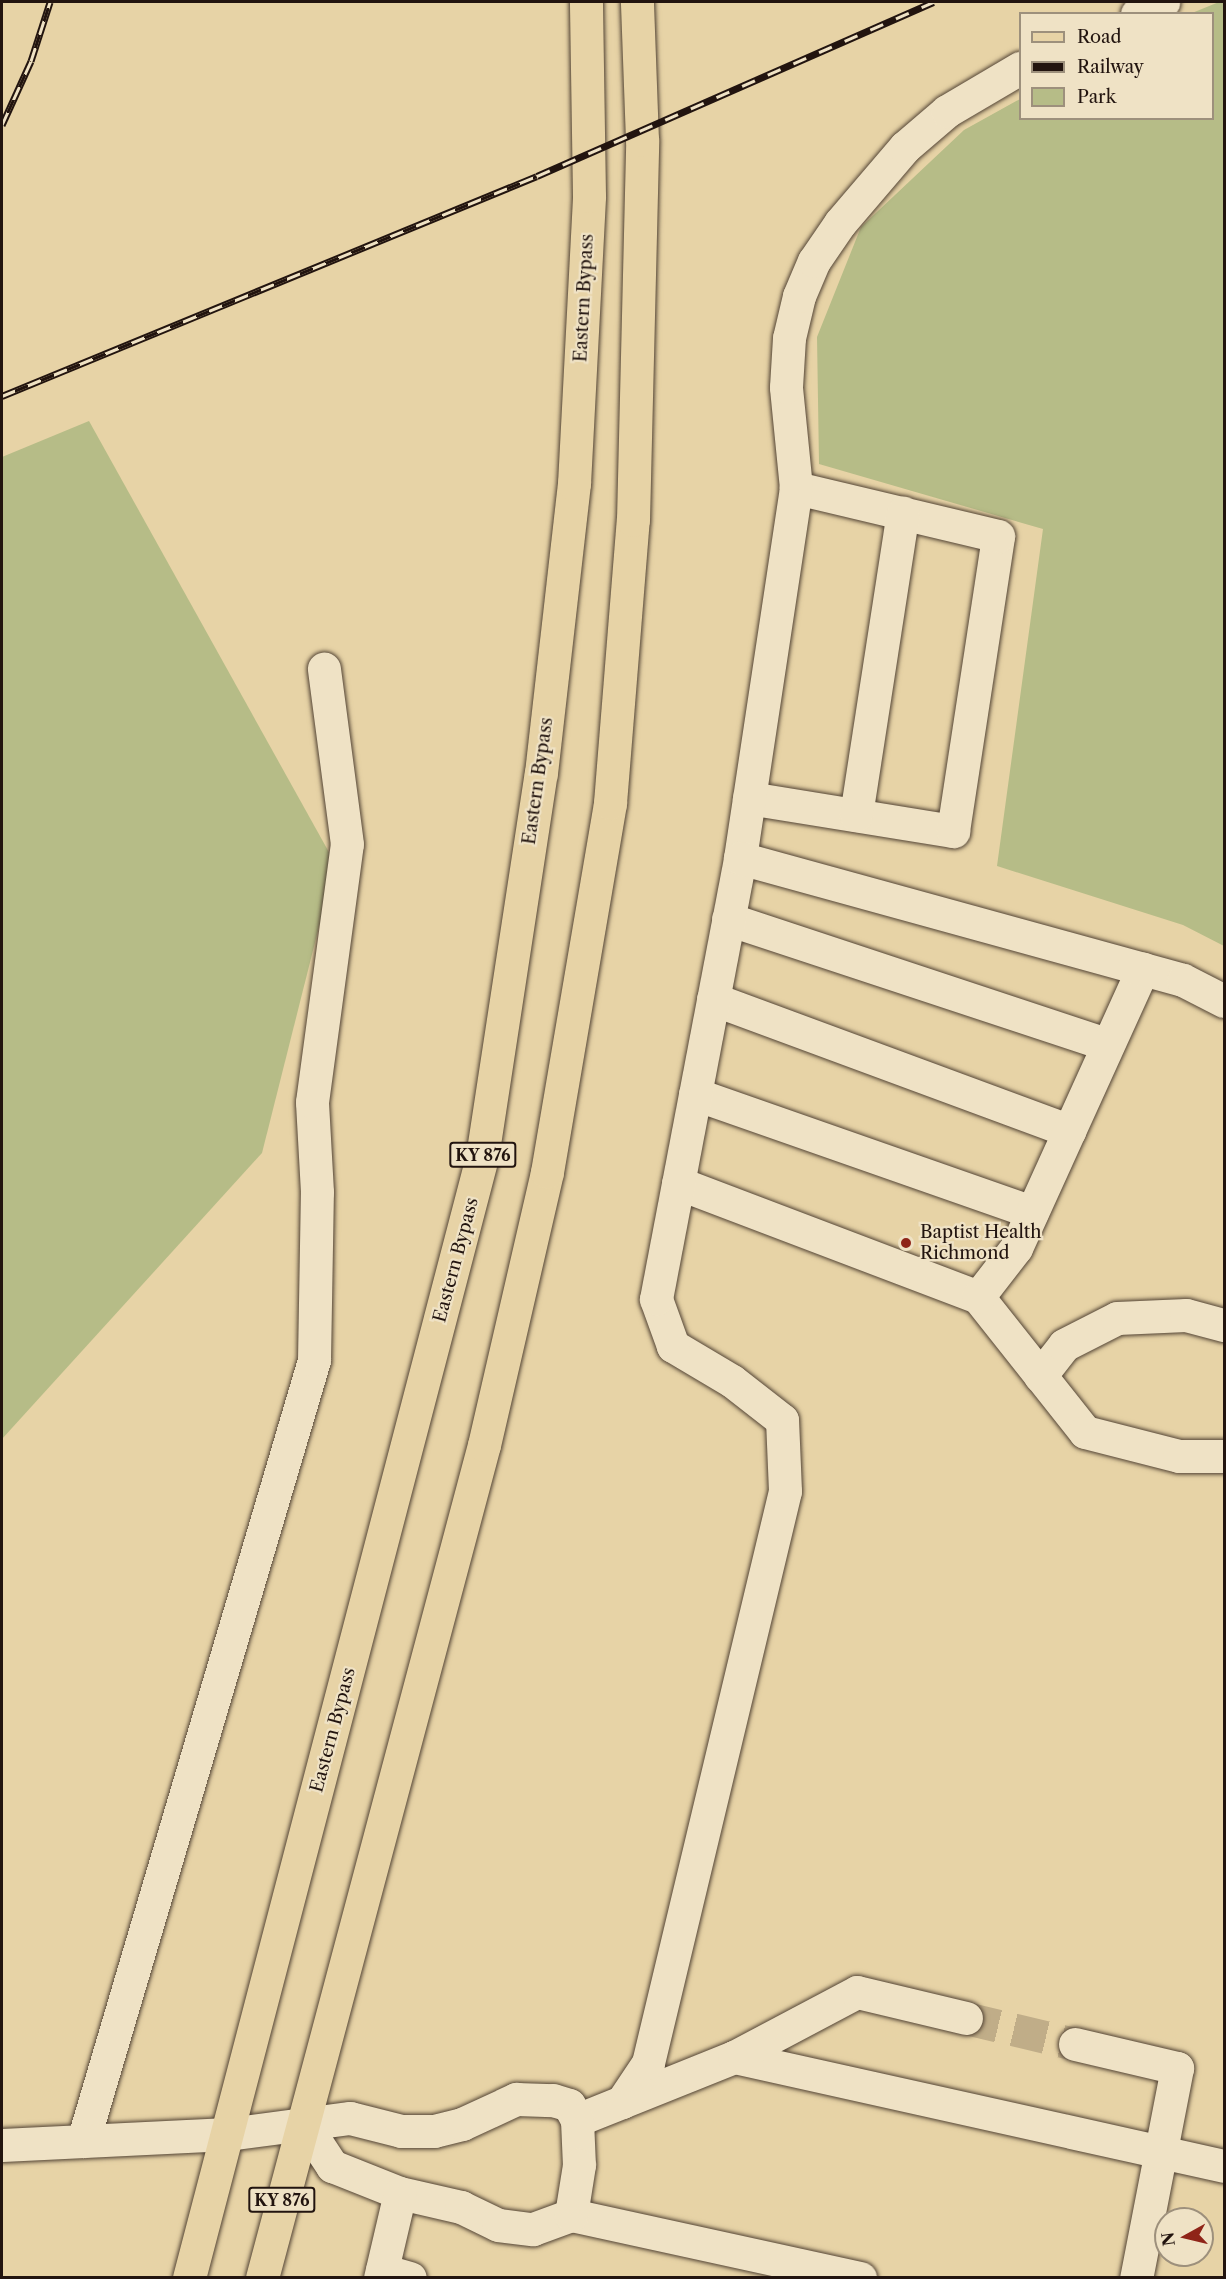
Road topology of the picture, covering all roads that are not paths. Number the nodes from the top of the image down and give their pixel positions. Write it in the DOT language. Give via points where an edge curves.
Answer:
graph roads {
  1 [pos="586,2"];
  2 [pos="637,2"];
  3 [pos="1163,2"];
  4 [pos="1141,12"];
  5 [pos="1019,69"];
  6 [pos="796,488"];
  7 [pos="903,513"];
  8 [pos="324,669"];
  9 [pos="749,798"];
  10 [pos="856,815"];
  11 [pos="740,858"];
  12 [pos="728,919"];
  13 [pos="1143,969"];
  14 [pos="713,999"];
  15 [pos="1224,1001"];
  16 [pos="1108,1045"];
  17 [pos="695,1094"];
  18 [pos="1069,1131"];
  19 [pos="678,1184"];
  20 [pos="1032,1212"];
  21 [pos="978,1297"];
  22 [pos="1224,1325"];
  23 [pos="1040,1376"];
  24 [pos="1224,1455"];
  25 [pos="966,2018"];
  26 [pos="1075,2044"];
  27 [pos="734,2057"];
  28 [pos="622,2102"];
  29 [pos="577,2120"];
  30 [pos="303,2122"];
  31 [pos="228,2134"];
  32 [pos="83,2141"];
  33 [pos="2,2145"];
  34 [pos="1162,2152"];
  35 [pos="1224,2166"];
  36 [pos="400,2193"];
  37 [pos="571,2215"];
  38 [pos="390,2275"];
  39 [pos="189,2277"];
  40 [pos="262,2277"];
  41 [pos="860,2277"];
  42 [pos="1136,2277"];
  1 -- 31 [label="main road, Eastern Bypass / KY 876" via="589,196 574,484 541,773 482,1157"];
  2 -- 30 [label="main road, KY 876" via="642,140 633,520 608,815 540,1206 484,1445"];
  3 -- 4 [label="street"];
  5 -- 6 [label="street" via="947,111 905,147 840,222 814,261 799,296 789,338 788,426"];
  6 -- 7 [label="street"];
  6 -- 9 [label="street"];
  7 -- 10 [label="street"];
  7 -- 10 [label="street" via="998,536 953,831"];
  8 -- 32 [label="street" via="347,844 312,1102 317,1192 314,1360"];
  9 -- 10 [label="street"];
  9 -- 11 [label="street"];
  11 -- 12 [label="street"];
  11 -- 13 [label="street"];
  12 -- 14 [label="street"];
  12 -- 16 [label="street"];
  13 -- 15 [label="street" via="1183,980"];
  13 -- 16 [label="street"];
  14 -- 17 [label="street"];
  14 -- 18 [label="street"];
  16 -- 18 [label="street"];
  17 -- 19 [label="street"];
  17 -- 20 [label="street"];
  18 -- 20 [label="street"];
  19 -- 21 [label="street"];
  19 -- 28 [label="street" via="656,1299 673,1346 732,1381 782,1420 785,1491 648,2063"];
  20 -- 21 [label="street" via="1016,1248"];
  21 -- 23 [label="street"];
  22 -- 23 [label="street" via="1186,1315 1117,1318 1064,1345"];
  23 -- 24 [label="street" via="1085,1432 1179,1456"];
  25 -- 27 [label="street" via="856,1992"];
  26 -- 34 [label="street" via="1177,2068"];
  27 -- 28 [label="street"];
  27 -- 34 [label="street"];
  28 -- 29 [label="street"];
  29 -- 30 [label="street" via="569,2105 553,2100 516,2099 462,2124 434,2131 401,2131 350,2118"];
  29 -- 37 [label="street" via="579,2165"];
  30 -- 31 [label="street"];
  30 -- 36 [label="street" via="332,2166"];
  30 -- 40 [label="main road, KY 876"];
  31 -- 32 [label="street"];
  31 -- 39 [label="main road, Eastern Bypass / KY 876"];
  32 -- 33 [label="street"];
  34 -- 35 [label="street"];
  34 -- 42 [label="street"];
  36 -- 37 [label="street" via="461,2206 498,2225 533,2229"];
  36 -- 38 [label="street"];
  37 -- 41 [label="street"];
}
